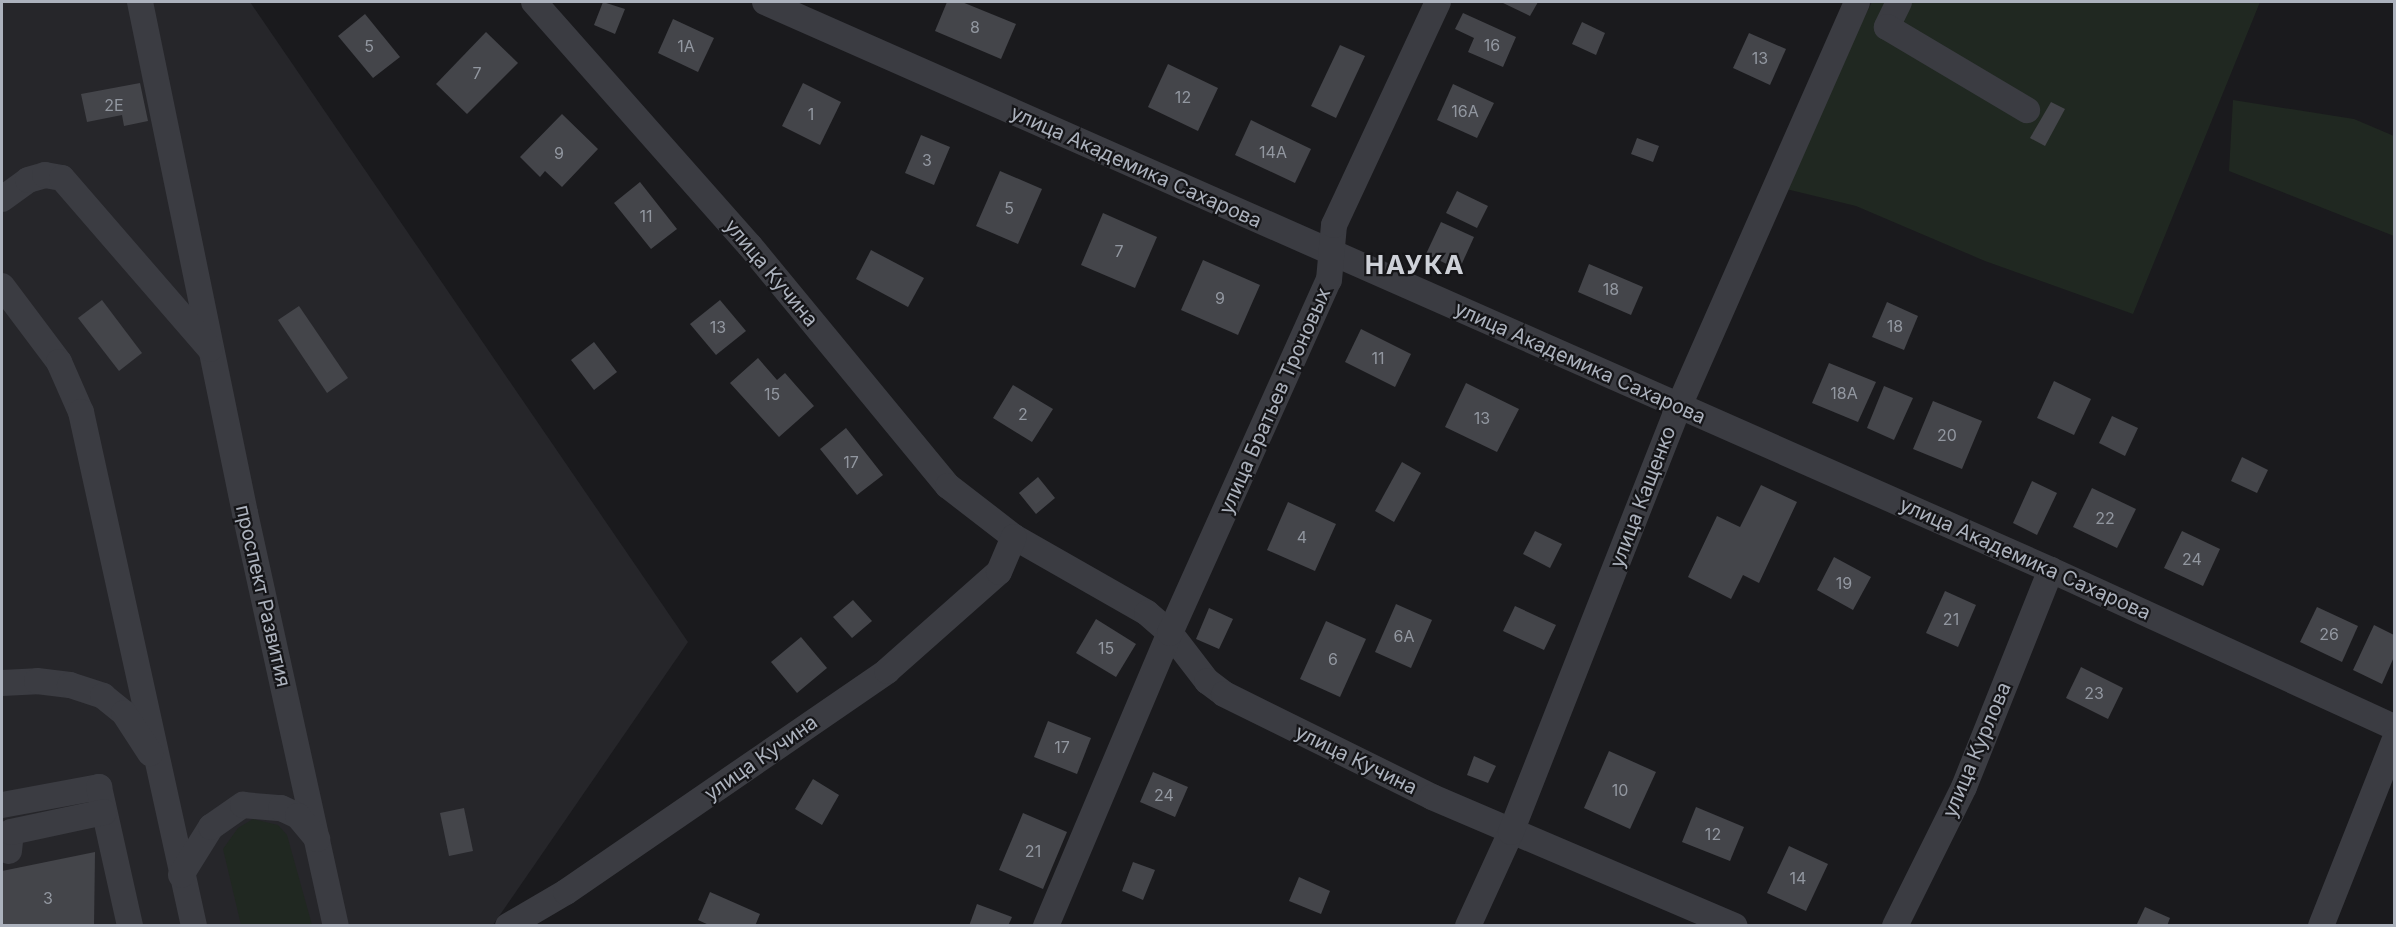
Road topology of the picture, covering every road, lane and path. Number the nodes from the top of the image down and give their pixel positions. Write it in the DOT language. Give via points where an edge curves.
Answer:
graph roads {
  1 [pos="140,2"];
  2 [pos="534,2"];
  3 [pos="765,2"];
  4 [pos="1438,2"];
  5 [pos="1857,2"];
  6 [pos="1899,2"];
  7 [pos="2027,110"];
  8 [pos="2,199"];
  9 [pos="1331,253"];
  10 [pos="2,286"];
  11 [pos="210,350"];
  12 [pos="1679,406"];
  13 [pos="1014,537"];
  14 [pos="2051,570"];
  15 [pos="1170,633"];
  16 [pos="2,683"];
  17 [pos="2394,727"];
  18 [pos="2394,742"];
  19 [pos="161,775"];
  20 [pos="2,805"];
  21 [pos="104,812"];
  22 [pos="1511,832"];
  23 [pos="319,841"];
  24 [pos="9,851"];
  25 [pos="181,875"];
  26 [pos="130,926"];
  27 [pos="194,926"];
  28 [pos="336,926"];
  29 [pos="508,926"];
  30 [pos="1046,926"];
  31 [pos="1468,926"];
  32 [pos="1735,926"];
  33 [pos="1895,926"];
  34 [pos="2321,926"];
  1 -- 11 [label="street, проспект Развития"];
  2 -- 13 [label="street, улица Кучина" via="750,246 948,486"];
  3 -- 9 [label="street, улица Академика Сахарова"];
  4 -- 9 [label="street, улица Братьев Троновых" via="1334,225"];
  5 -- 12 [label="street, улица Кащенко"];
  6 -- 7 [label="street" via="1887,27"];
  8 -- 11 [label="street" via="28,180 45,175 62,178"];
  9 -- 12 [label="street, улица Академика Сахарова"];
  9 -- 15 [label="street, улица Братьев Троновых" via="1329,280"];
  10 -- 19 [label="street" via="59,362 81,412"];
  11 -- 23 [label="street, проспект Развития"];
  12 -- 14 [label="street, улица Академика Сахарова"];
  12 -- 22 [label="street, улица Кащенко"];
  13 -- 15 [label="street, улица Кучина" via="1147,614"];
  13 -- 29 [label="street, улица Кучина" via="999,572 887,671 566,892"];
  14 -- 17 [label="street, улица Академика Сахарова"];
  14 -- 33 [label="street, улица Курлова" via="1964,788"];
  15 -- 22 [label="street, улица Кучина" via="1191,664 1224,694 1432,798"];
  15 -- 30 [label="street, улица Братьев Троновых"];
  16 -- 19 [label="street" via="37,681 70,685 103,696 124,713 142,737"];
  18 -- 34 [label="street"];
  19 -- 25 [label="street"];
  20 -- 21 [label="street" via="99,787"];
  21 -- 24 [label="street" via="11,832"];
  21 -- 26 [label="street"];
  22 -- 31 [label="street, улица Кащенко"];
  22 -- 32 [label="street, улица Кучина"];
  23 -- 25 [label="street, проспект Развития" via="298,816 281,808 243,805 211,827"];
  23 -- 28 [label="street, проспект Развития"];
  25 -- 27 [label="street"];
}
